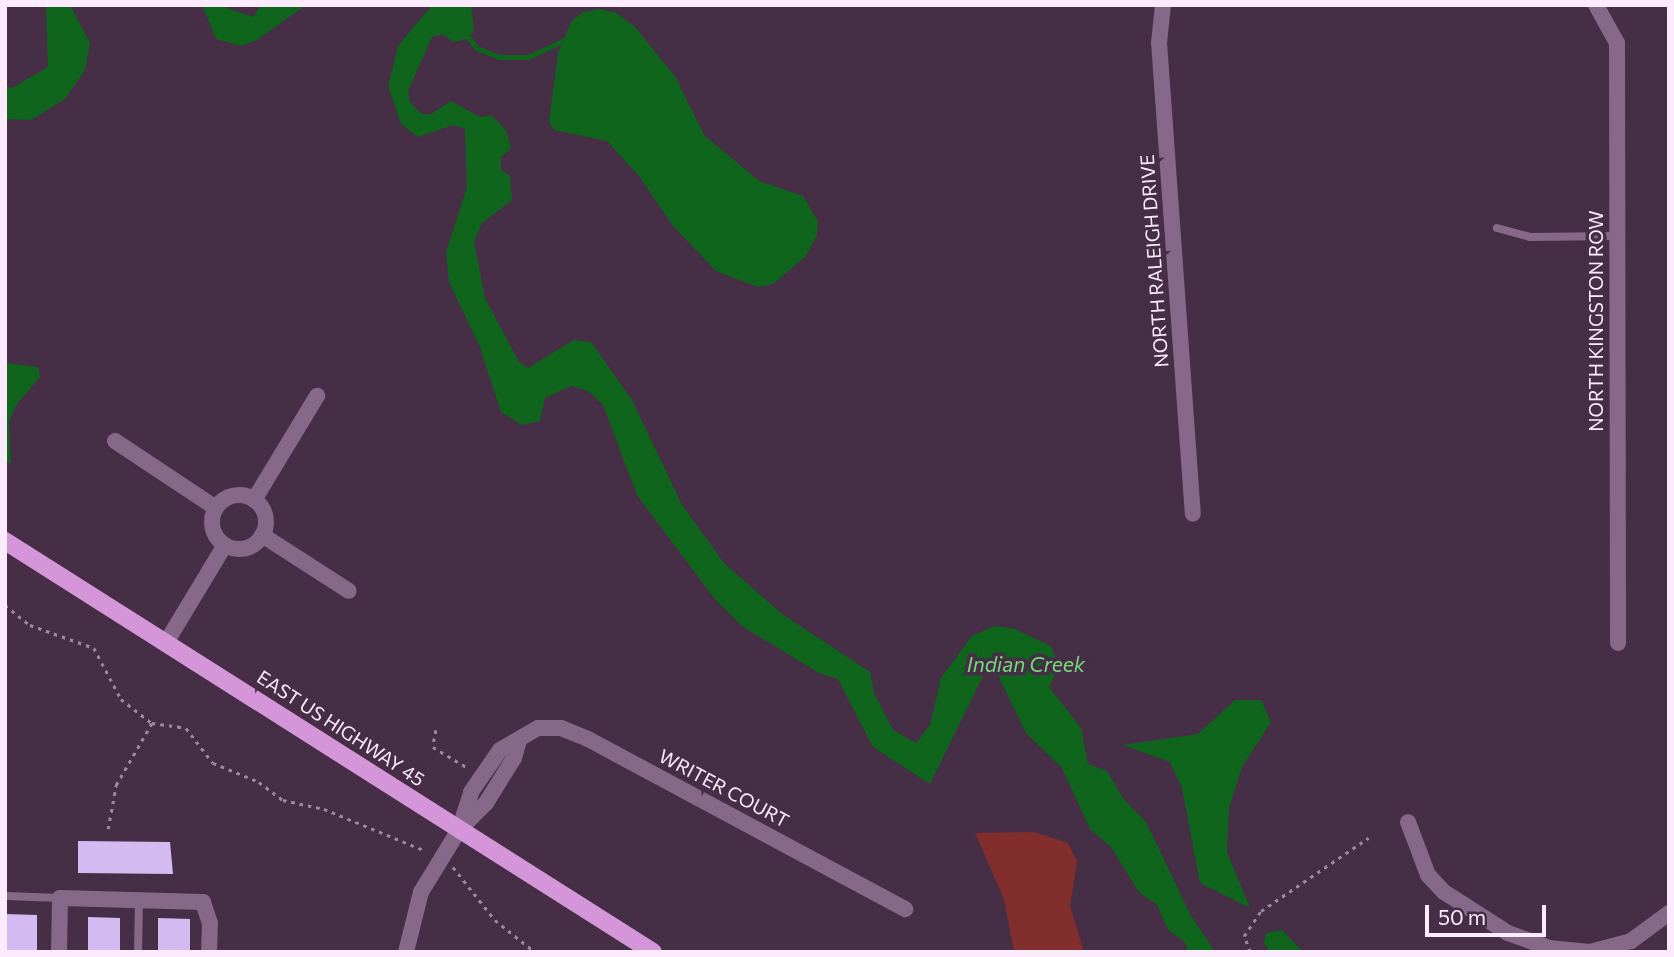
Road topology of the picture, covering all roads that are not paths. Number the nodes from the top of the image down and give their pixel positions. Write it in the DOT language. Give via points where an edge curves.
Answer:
graph roads {
  1 [pos="1163,5"];
  2 [pos="1596,5"];
  3 [pos="1497,228"];
  4 [pos="1617,236"];
  5 [pos="317,396"];
  6 [pos="115,441"];
  7 [pos="254,500"];
  8 [pos="216,508"];
  9 [pos="1193,513"];
  10 [pos="262,536"];
  11 [pos="5,541"];
  12 [pos="225,545"];
  13 [pos="349,591"];
  14 [pos="167,641"];
  15 [pos="1618,643"];
  16 [pos="1408,822"];
  17 [pos="460,830"];
  18 [pos="5,896"];
  19 [pos="60,898"];
  20 [pos="139,900"];
  21 [pos="905,909"];
  22 [pos="1669,914"];
  23 [pos="1635,947"];
  24 [pos="59,952"];
  25 [pos="138,952"];
  26 [pos="209,952"];
  27 [pos="406,952"];
  28 [pos="653,952"];
  1 -- 9 [label="street, NORTH RALEIGH DRIVE" via="1159,41"];
  2 -- 4 [label="street, NORTH KINGSTON ROW" via="1616,43"];
  3 -- 4 [label="lane" via="1530,237"];
  4 -- 15 [label="street, NORTH KINGSTON ROW"];
  5 -- 7 [label="street"];
  6 -- 8 [label="street"];
  7 -- 8 [label="street" via="231,496"];
  7 -- 10 [label="street" via="266,517"];
  8 -- 12 [label="street" via="214,532"];
  10 -- 12 [label="street" via="250,546"];
  10 -- 13 [label="street"];
  11 -- 14 [label="main road, EAST US HIGHWAY 45"];
  12 -- 14 [label="street"];
  14 -- 17 [label="main road, EAST US HIGHWAY 45"];
  16 -- 23 [label="street" via="1428,875 1444,892 1508,933 1549,948"];
  17 -- 21 [label="street, WRITER COURT" via="486,803 519,740 538,728 561,728 588,738"];
  17 -- 27 [label="street, WRITER COURT" via="421,892"];
  17 -- 28 [label="main road, EAST US HIGHWAY 45"];
  18 -- 19 [label="lane"];
  19 -- 20 [label="street"];
  19 -- 24 [label="street"];
  20 -- 25 [label="lane"];
  20 -- 26 [label="street" via="203,902 210,923"];
  22 -- 23 [label="street"];
}
